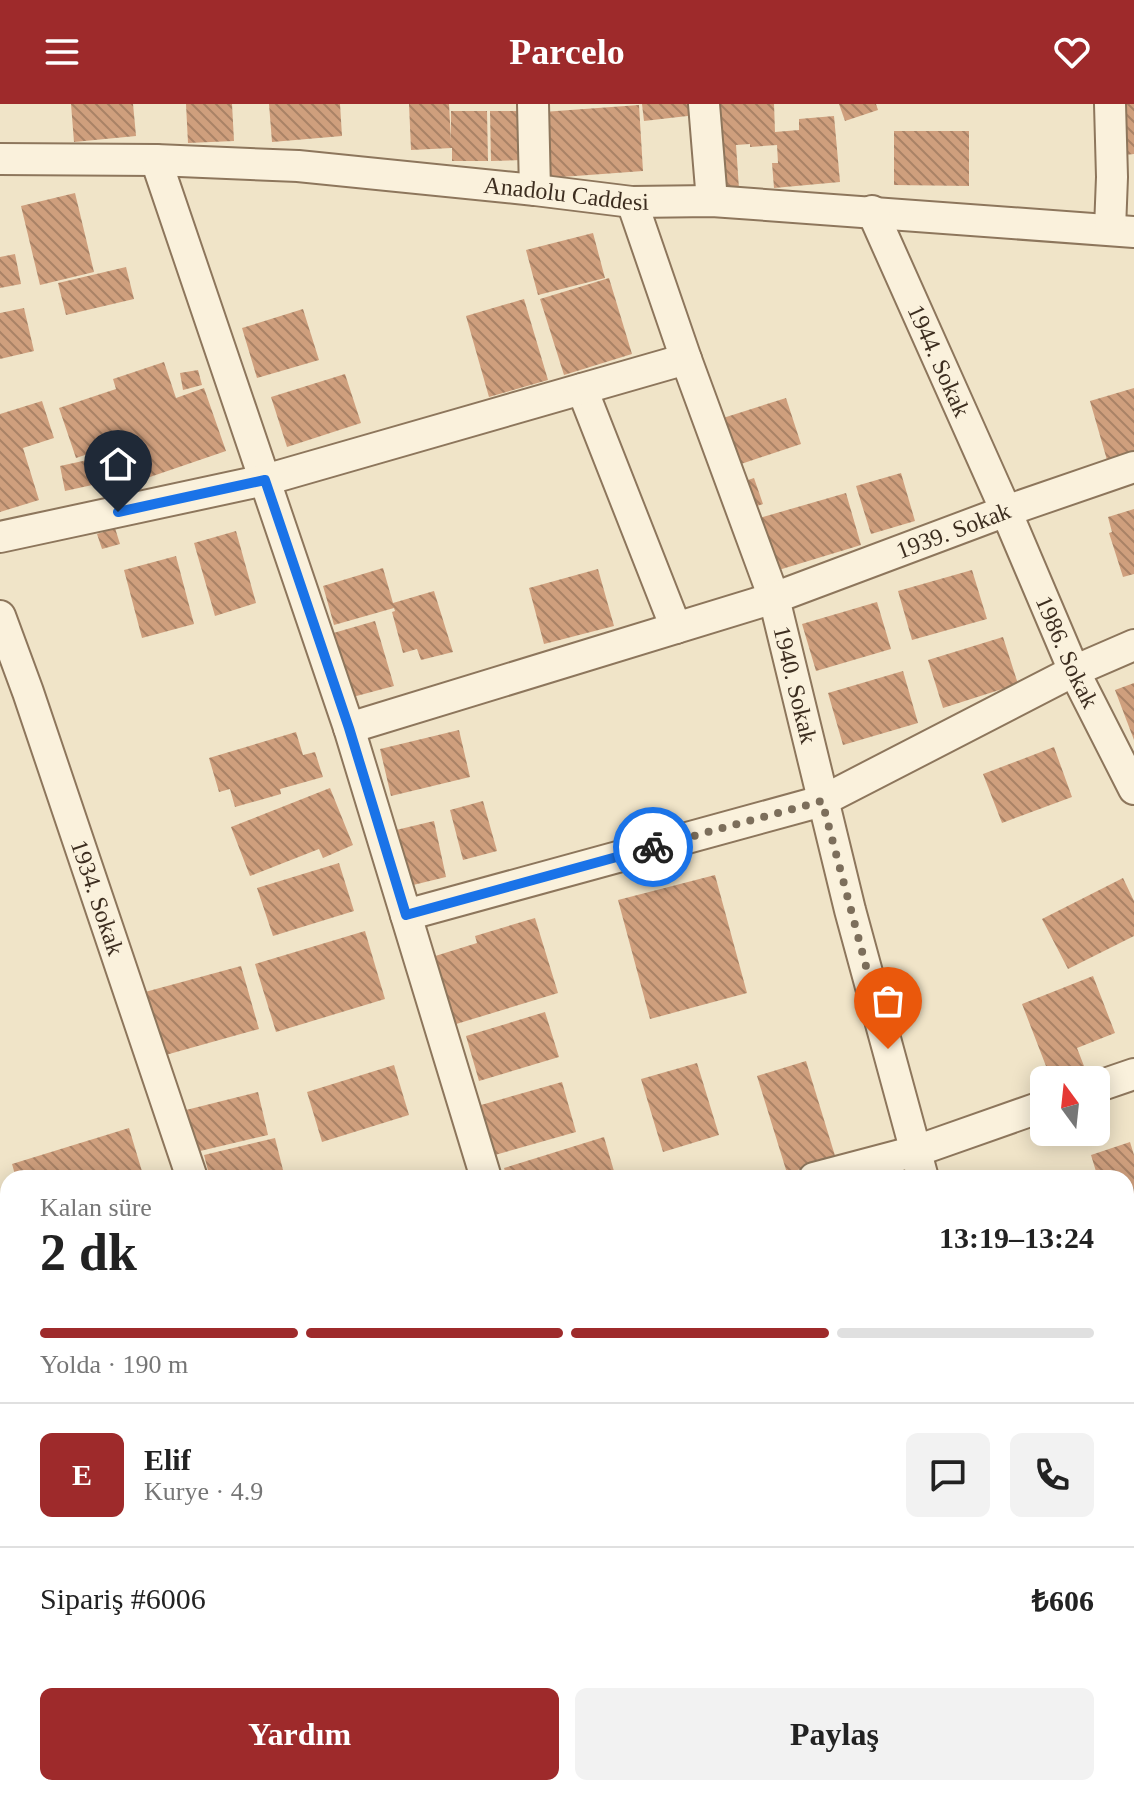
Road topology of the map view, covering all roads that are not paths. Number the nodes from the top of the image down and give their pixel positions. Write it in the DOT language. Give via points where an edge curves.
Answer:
graph roads {
  1 [pos="533,104"];
  2 [pos="704,104"];
  3 [pos="1110,104"];
  4 [pos="0,159"];
  5 [pos="156,160"];
  6 [pos="535,190"];
  7 [pos="712,201"];
  8 [pos="632,202"];
  9 [pos="872,211"];
  10 [pos="1122,230"];
  11 [pos="686,359"];
  12 [pos="582,389"];
  13 [pos="1134,467"];
  14 [pos="265,480"];
  15 [pos="1006,511"];
  16 [pos="0,537"];
  17 [pos="774,598"];
  18 [pos="0,616"];
  19 [pos="676,628"];
  20 [pos="1134,645"];
  21 [pos="1074,671"];
  22 [pos="349,728"];
  23 [pos="1134,789"];
  24 [pos="822,801"];
  25 [pos="406,915"];
  26 [pos="1134,1074"];
  27 [pos="1110,1082"];
  28 [pos="1030,1113"];
  29 [pos="919,1165"];
  30 [pos="189,1170"];
  31 [pos="484,1170"];
  32 [pos="879,1170"];
  1 -- 6 [label="street"];
  2 -- 7 [label="street"];
  3 -- 10 [label="street" via="1112,177"];
  4 -- 5 [label="street, Anadolu Caddesi"];
  5 -- 6 [label="street, Anadolu Caddesi" via="298,166"];
  5 -- 14 [label="street"];
  6 -- 8 [label="street, Anadolu Caddesi"];
  7 -- 8 [label="street, Anadolu Caddesi"];
  7 -- 9 [label="street, Anadolu Caddesi"];
  8 -- 11 [label="street, 1940. Sokak"];
  9 -- 10 [label="street, Anadolu Caddesi"];
  9 -- 15 [label="street, 1944. Sokak"];
  11 -- 12 [label="street"];
  11 -- 17 [label="street, 1940. Sokak"];
  12 -- 14 [label="street"];
  12 -- 19 [label="street"];
  13 -- 15 [label="street, 1939. Sokak"];
  14 -- 16 [label="street"];
  14 -- 22 [label="street"];
  15 -- 17 [label="street, 1939. Sokak"];
  15 -- 21 [label="street, 1986. Sokak"];
  17 -- 19 [label="street, 1939. Sokak"];
  17 -- 24 [label="street, 1940. Sokak"];
  18 -- 30 [label="street, 1934. Sokak"];
  19 -- 22 [label="street, 1939. Sokak"];
  20 -- 21 [label="street"];
  21 -- 23 [label="street, 1986. Sokak"];
  21 -- 24 [label="street"];
  22 -- 25 [label="street"];
  24 -- 25 [label="street"];
  24 -- 29 [label="street, 1940. Sokak"];
  25 -- 31 [label="street"];
  26 -- 27 [label="street"];
  28 -- 29 [label="street"];
  29 -- 32 [label="street"];
}
